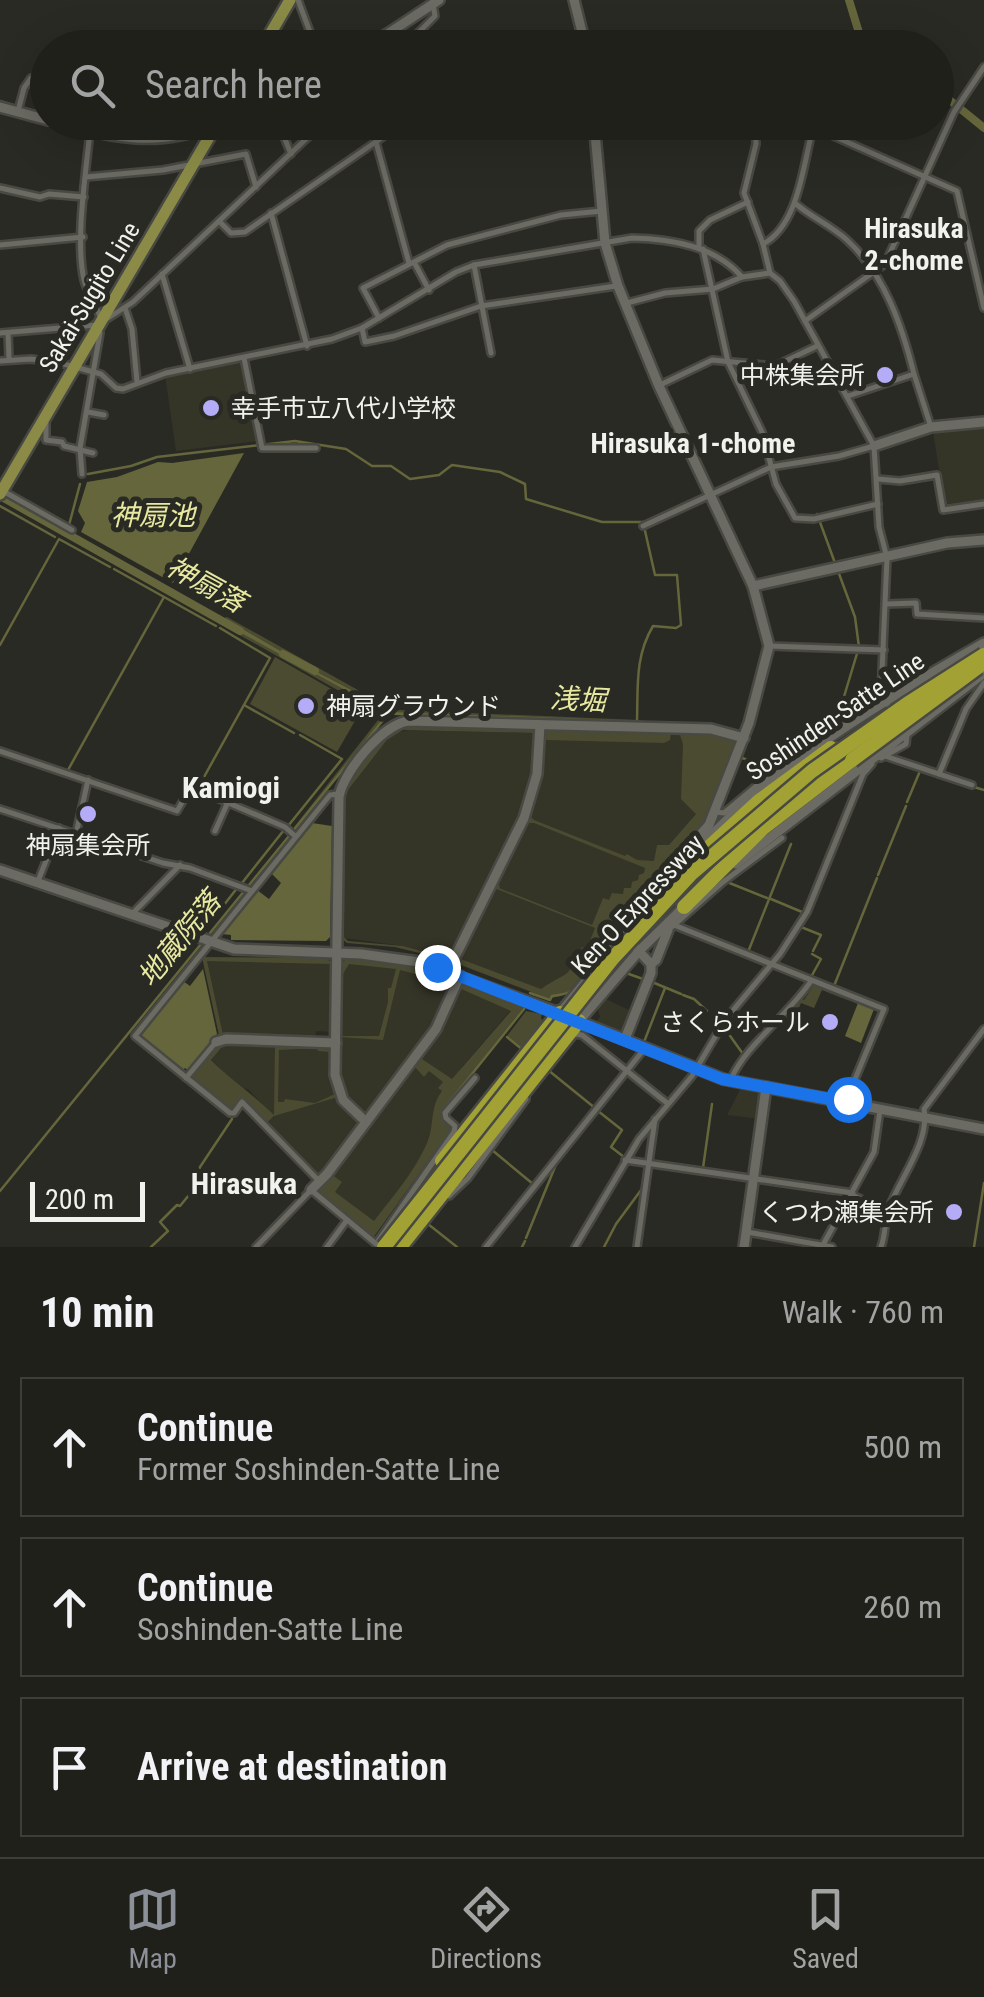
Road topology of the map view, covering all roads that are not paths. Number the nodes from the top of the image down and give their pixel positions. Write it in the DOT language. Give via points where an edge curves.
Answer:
graph roads {
  1 [pos="290,0"];
  2 [pos="298,0"];
  3 [pos="574,0"];
  4 [pos="434,1"];
  5 [pos="272,30"];
  6 [pos="309,30"];
  7 [pos="392,30"];
  8 [pos="420,30"];
  9 [pos="582,30"];
  10 [pos="984,67"];
  11 [pos="30,79"];
  12 [pos="0,107"];
  13 [pos="18,112"];
  14 [pos="954,112"];
  15 [pos="30,115"];
  16 [pos="87,140"];
  17 [pos="128,140"];
  18 [pos="155,140"];
  19 [pos="208,140"];
  20 [pos="285,140"];
  21 [pos="305,140"];
  22 [pos="380,140"];
  23 [pos="596,140"];
  24 [pos="756,140"];
  25 [pos="810,140"];
  26 [pos="841,140"];
  27 [pos="941,140"];
  28 [pos="376,142"];
  29 [pos="291,154"];
  30 [pos="193,165"];
  31 [pos="924,176"];
  32 [pos="86,177"];
  33 [pos="256,186"];
  34 [pos="0,188"];
  35 [pos="84,197"];
  36 [pos="748,202"];
  37 [pos="796,204"];
  38 [pos="602,211"];
  39 [pos="271,214"];
  40 [pos="220,221"];
  41 [pos="82,236"];
  42 [pos="606,243"];
  43 [pos="763,244"];
  44 [pos="0,245"];
  45 [pos="701,249"];
  46 [pos="412,262"];
  47 [pos="474,265"];
  48 [pos="876,272"];
  49 [pos="770,273"];
  50 [pos="162,274"];
  51 [pos="742,277"];
  52 [pos="618,286"];
  53 [pos="712,289"];
  54 [pos="429,290"];
  55 [pos="626,303"];
  56 [pos="481,306"];
  57 [pos="126,308"];
  58 [pos="984,308"];
  59 [pos="379,318"];
  60 [pos="805,320"];
  61 [pos="100,322"];
  62 [pos="362,328"];
  63 [pos="8,332"];
  64 [pos="0,333"];
  65 [pos="132,342"];
  66 [pos="120,343"];
  67 [pos="307,346"];
  68 [pos="817,346"];
  69 [pos="491,353"];
  70 [pos="9,358"];
  71 [pos="244,358"];
  72 [pos="0,362"];
  73 [pos="728,362"];
  74 [pos="74,368"];
  75 [pos="190,369"];
  76 [pos="93,373"];
  77 [pos="914,374"];
  78 [pos="137,382"];
  79 [pos="659,386"];
  80 [pos="848,396"];
  81 [pos="86,411"];
  82 [pos="46,415"];
  83 [pos="104,415"];
  84 [pos="984,422"];
  85 [pos="931,427"];
  86 [pos="874,446"];
  87 [pos="316,448"];
  88 [pos="80,452"];
  89 [pos="93,453"];
  90 [pos="771,467"];
  91 [pos="82,474"];
  92 [pos="878,480"];
  93 [pos="1,492"];
  94 [pos="711,495"];
  95 [pos="878,504"];
  96 [pos="984,504"];
  97 [pos="643,526"];
  98 [pos="72,530"];
  99 [pos="984,540"];
  100 [pos="886,558"];
  101 [pos="753,586"];
  102 [pos="887,604"];
  103 [pos="984,618"];
  104 [pos="770,646"];
  105 [pos="884,650"];
  106 [pos="983,659"];
  107 [pos="984,682"];
  108 [pos="884,699"];
  109 [pos="540,724"];
  110 [pos="905,730"];
  111 [pos="744,738"];
  112 [pos="0,751"];
  113 [pos="883,756"];
  114 [pos="939,774"];
  115 [pos="88,780"];
  116 [pos="972,784"];
  117 [pos="339,794"];
  118 [pos="228,802"];
  119 [pos="0,809"];
  120 [pos="715,812"];
  121 [pos="59,828"];
  122 [pos="215,831"];
  123 [pos="76,834"];
  124 [pos="296,836"];
  125 [pos="782,838"];
  126 [pos="180,865"];
  127 [pos="0,870"];
  128 [pos="38,882"];
  129 [pos="252,891"];
  130 [pos="654,898"];
  131 [pos="684,907"];
  132 [pos="132,915"];
  133 [pos="671,928"];
  134 [pos="622,936"];
  135 [pos="208,941"];
  136 [pos="337,950"];
  137 [pos="638,950"];
  138 [pos="651,964"];
  139 [pos="772,964"];
  140 [pos="450,966"];
  141 [pos="460,976"];
  142 [pos="811,981"];
  143 [pos="584,982"];
  144 [pos="610,983"];
  145 [pos="560,1013"];
  146 [pos="578,1021"];
  147 [pos="984,1029"];
  148 [pos="625,1040"];
  149 [pos="216,1042"];
  150 [pos="336,1042"];
  151 [pos="645,1048"];
  152 [pos="696,1068"];
  153 [pos="628,1072"];
  154 [pos="186,1078"];
  155 [pos="475,1078"];
  156 [pos="731,1081"];
  157 [pos="766,1087"];
  158 [pos="846,1102"];
  159 [pos="667,1104"];
  160 [pos="880,1108"];
  161 [pos="925,1117"];
  162 [pos="654,1119"];
  163 [pos="366,1122"];
  164 [pos="984,1129"];
  165 [pos="625,1160"];
  166 [pos="650,1164"];
  167 [pos="754,1178"];
  168 [pos="320,1182"];
  169 [pos="310,1190"];
  170 [pos="853,1194"];
  171 [pos="888,1211"];
  172 [pos="347,1220"];
  173 [pos="746,1232"];
  174 [pos="824,1243"];
  175 [pos="380,1246"];
  176 [pos="256,1247"];
  177 [pos="327,1247"];
  178 [pos="399,1247"];
  179 [pos="486,1247"];
  180 [pos="574,1247"];
  181 [pos="638,1247"];
  182 [pos="744,1247"];
  183 [pos="832,1247"];
  184 [pos="881,1247"];
  1 -- 5 [label="main road"];
  2 -- 6 [label="street"];
  3 -- 9 [label="street"];
  4 -- 7 [label="street"];
  4 -- 8 [label="street" via="434,16"];
  10 -- 14 [label="street"];
  11 -- 13 [label="street"];
  12 -- 13 [label="street"];
  13 -- 15 [label="street"];
  16 -- 32 [label="street"];
  17 -- 18 [label="street"];
  19 -- 30 [label="main road, Sakai-Sugito Line"];
  20 -- 29 [label="street"];
  21 -- 29 [label="street"];
  22 -- 28 [label="street"];
  23 -- 38 [label="street"];
  24 -- 36 [label="street" via="744,193"];
  25 -- 37 [label="street"];
  26 -- 31 [label="street"];
  27 -- 31 [label="street"];
  28 -- 39 [label="street"];
  28 -- 46 [label="street"];
  29 -- 33 [label="street"];
  30 -- 32 [label="street"];
  30 -- 33 [label="street" via="246,154"];
  30 -- 61 [label="main road, Sakai-Sugito Line"];
  31 -- 48 [label="street"];
  31 -- 58 [label="street" via="960,194"];
  32 -- 35 [label="street"];
  33 -- 40 [label="street"];
  34 -- 35 [label="street"];
  35 -- 41 [label="street"];
  36 -- 43 [label="street"];
  36 -- 45 [label="street" via="710,220 698,236"];
  37 -- 43 [label="street" via="778,234"];
  37 -- 48 [label="street" via="847,240"];
  38 -- 42 [label="street"];
  38 -- 46 [label="street" via="447,244"];
  39 -- 40 [label="street" via="236,234"];
  39 -- 67 [label="street"];
  40 -- 50 [label="street"];
  41 -- 44 [label="street"];
  41 -- 61 [label="street" via="84,278"];
  42 -- 45 [label="street" via="650,238"];
  42 -- 47 [label="street"];
  42 -- 52 [label="street"];
  43 -- 49 [label="street"];
  45 -- 51 [label="street" via="718,254"];
  45 -- 53 [label="street"];
  46 -- 54 [label="street"];
  46 -- 59 [label="street" via="363,288"];
  47 -- 54 [label="street"];
  47 -- 56 [label="street"];
  48 -- 60 [label="street"];
  48 -- 77 [label="street"];
  49 -- 51 [label="street"];
  49 -- 60 [label="street"];
  50 -- 57 [label="street"];
  50 -- 75 [label="street"];
  51 -- 53 [label="street"];
  52 -- 55 [label="street"];
  52 -- 56 [label="street"];
  53 -- 55 [label="street"];
  53 -- 73 [label="street"];
  54 -- 59 [label="street"];
  55 -- 79 [label="street"];
  56 -- 62 [label="street" via="365,342"];
  56 -- 69 [label="street"];
  57 -- 61 [label="street"];
  57 -- 65 [label="street"];
  59 -- 62 [label="street"];
  60 -- 68 [label="street"];
  61 -- 63 [label="street"];
  61 -- 74 [label="main road, Sakai-Sugito Line"];
  61 -- 76 [label="street"];
  62 -- 67 [label="street"];
  63 -- 64 [label="street"];
  63 -- 70 [label="street"];
  65 -- 66 [label="street"];
  65 -- 78 [label="street"];
  67 -- 71 [label="street"];
  68 -- 73 [label="street" via="774,366"];
  68 -- 80 [label="street"];
  70 -- 72 [label="street"];
  70 -- 74 [label="street"];
  71 -- 75 [label="street"];
  71 -- 87 [label="street" via="262,448"];
  73 -- 79 [label="street" via="712,360"];
  73 -- 90 [label="street"];
  74 -- 76 [label="street"];
  74 -- 82 [label="main road, Sakai-Sugito Line"];
  75 -- 78 [label="street"];
  76 -- 78 [label="street" via="118,388"];
  76 -- 81 [label="street"];
  77 -- 80 [label="street"];
  77 -- 85 [label="street"];
  79 -- 94 [label="street"];
  80 -- 86 [label="street"];
  81 -- 83 [label="street"];
  81 -- 88 [label="street"];
  82 -- 88 [label="street" via="46,440"];
  82 -- 93 [label="main road, Sakai-Sugito Line"];
  84 -- 85 [label="street"];
  85 -- 86 [label="street"];
  86 -- 90 [label="street"];
  86 -- 92 [label="street"];
  88 -- 89 [label="street"];
  88 -- 91 [label="street"];
  90 -- 94 [label="street"];
  90 -- 95 [label="street" via="797,520"];
  92 -- 95 [label="street"];
  92 -- 96 [label="street" via="938,475 944,510"];
  93 -- 98 [label="street"];
  94 -- 97 [label="street"];
  94 -- 101 [label="street"];
  95 -- 100 [label="street"];
  99 -- 100 [label="street"];
  100 -- 101 [label="street"];
  100 -- 102 [label="street"];
  101 -- 104 [label="street"];
  102 -- 103 [label="street" via="916,602 917,614"];
  102 -- 105 [label="street"];
  104 -- 105 [label="street"];
  104 -- 111 [label="street"];
  105 -- 108 [label="street"];
  106 -- 108 [label="street, Soshinden-Satte Line"];
  106 -- 110 [label="street, Soshinden-Satte Line"];
  106 -- 130 [label="highway, bridge" via="969,660 831,748 759,801"];
  106 -- 131 [label="highway, bridge" via="762,829"];
  106 -- 175 [label="highway, Ken-O Expressway, bridge" via="812,771 691,874 603,971"];
  106 -- 178 [label="highway, Ken-O Expressway, bridge" via="799,789 680,894 568,1024"];
  107 -- 114 [label="street"];
  108 -- 110 [label="street"];
  108 -- 120 [label="street" via="785,762 724,813"];
  108 -- 130 [label="street, Soshinden-Satte Line" via="768,784"];
  109 -- 111 [label="street" via="711,728"];
  109 -- 117 [label="street" via="396,724 380,735"];
  109 -- 140 [label="street" via="537,774 524,818"];
  110 -- 113 [label="street" via="906,744"];
  110 -- 131 [label="street, Soshinden-Satte Line"];
  111 -- 120 [label="street"];
  112 -- 115 [label="street"];
  113 -- 114 [label="street"];
  113 -- 139 [label="street" via="865,771 812,904"];
  114 -- 116 [label="street"];
  115 -- 118 [label="street" via="177,811 191,787"];
  115 -- 123 [label="street"];
  117 -- 124 [label="street" via="330,795"];
  117 -- 136 [label="street"];
  118 -- 122 [label="street"];
  118 -- 124 [label="street"];
  119 -- 121 [label="street"];
  120 -- 134 [label="street" via="646,896 616,918 614,928"];
  121 -- 123 [label="street"];
  121 -- 128 [label="street"];
  123 -- 126 [label="street"];
  124 -- 129 [label="street"];
  125 -- 133 [label="street"];
  126 -- 129 [label="street"];
  126 -- 132 [label="street"];
  127 -- 128 [label="street"];
  128 -- 132 [label="street"];
  129 -- 135 [label="street"];
  130 -- 134 [label="street, Soshinden-Satte Line"];
  131 -- 137 [label="street, Soshinden-Satte Line"];
  132 -- 135 [label="street"];
  133 -- 138 [label="street"];
  133 -- 139 [label="street"];
  134 -- 137 [label="street"];
  134 -- 143 [label="street, Soshinden-Satte Line"];
  135 -- 136 [label="street"];
  135 -- 154 [label="street" via="135,1036"];
  136 -- 140 [label="street" via="390,951"];
  136 -- 141 [label="street" via="404,959"];
  136 -- 150 [label="street"];
  137 -- 138 [label="street"];
  137 -- 144 [label="street, Soshinden-Satte Line"];
  138 -- 148 [label="street"];
  139 -- 142 [label="street"];
  139 -- 152 [label="street"];
  140 -- 145 [label="street"];
  141 -- 145 [label="street"];
  141 -- 163 [label="street" via="436,1029"];
  142 -- 156 [label="street"];
  142 -- 158 [label="street" via="884,1008"];
  143 -- 144 [label="street" via="591,997"];
  143 -- 145 [label="street, Soshinden-Satte Line"];
  144 -- 146 [label="street, Soshinden-Satte Line"];
  145 -- 146 [label="street"];
  145 -- 175 [label="highway, bridge"];
  146 -- 148 [label="street"];
  146 -- 178 [label="highway"];
  147 -- 161 [label="street" via="937,1087"];
  148 -- 151 [label="street"];
  149 -- 150 [label="street"];
  149 -- 154 [label="street"];
  150 -- 163 [label="street" via="340,1094"];
  151 -- 152 [label="street"];
  151 -- 153 [label="street"];
  152 -- 156 [label="street"];
  152 -- 159 [label="street"];
  153 -- 159 [label="street"];
  153 -- 178 [label="street" via="582,1035 572,1036 468,1178"];
  153 -- 179 [label="street"];
  154 -- 168 [label="street" via="230,1114 242,1102"];
  155 -- 175 [label="street" via="446,1113 454,1132"];
  156 -- 157 [label="street"];
  157 -- 158 [label="street"];
  157 -- 167 [label="street"];
  158 -- 160 [label="street"];
  159 -- 162 [label="street"];
  160 -- 161 [label="street"];
  160 -- 170 [label="street" via="874,1152"];
  161 -- 164 [label="street"];
  161 -- 171 [label="street"];
  162 -- 165 [label="street"];
  162 -- 166 [label="street"];
  163 -- 168 [label="street"];
  165 -- 166 [label="street"];
  165 -- 180 [label="street"];
  166 -- 167 [label="street"];
  166 -- 181 [label="street"];
  167 -- 170 [label="street"];
  167 -- 173 [label="street"];
  168 -- 169 [label="street"];
  169 -- 172 [label="street"];
  169 -- 176 [label="street"];
  170 -- 171 [label="street"];
  170 -- 174 [label="street"];
  171 -- 184 [label="street"];
  172 -- 175 [label="street"];
  172 -- 177 [label="street"];
  173 -- 174 [label="street"];
  173 -- 182 [label="street"];
  174 -- 183 [label="street"];
}
